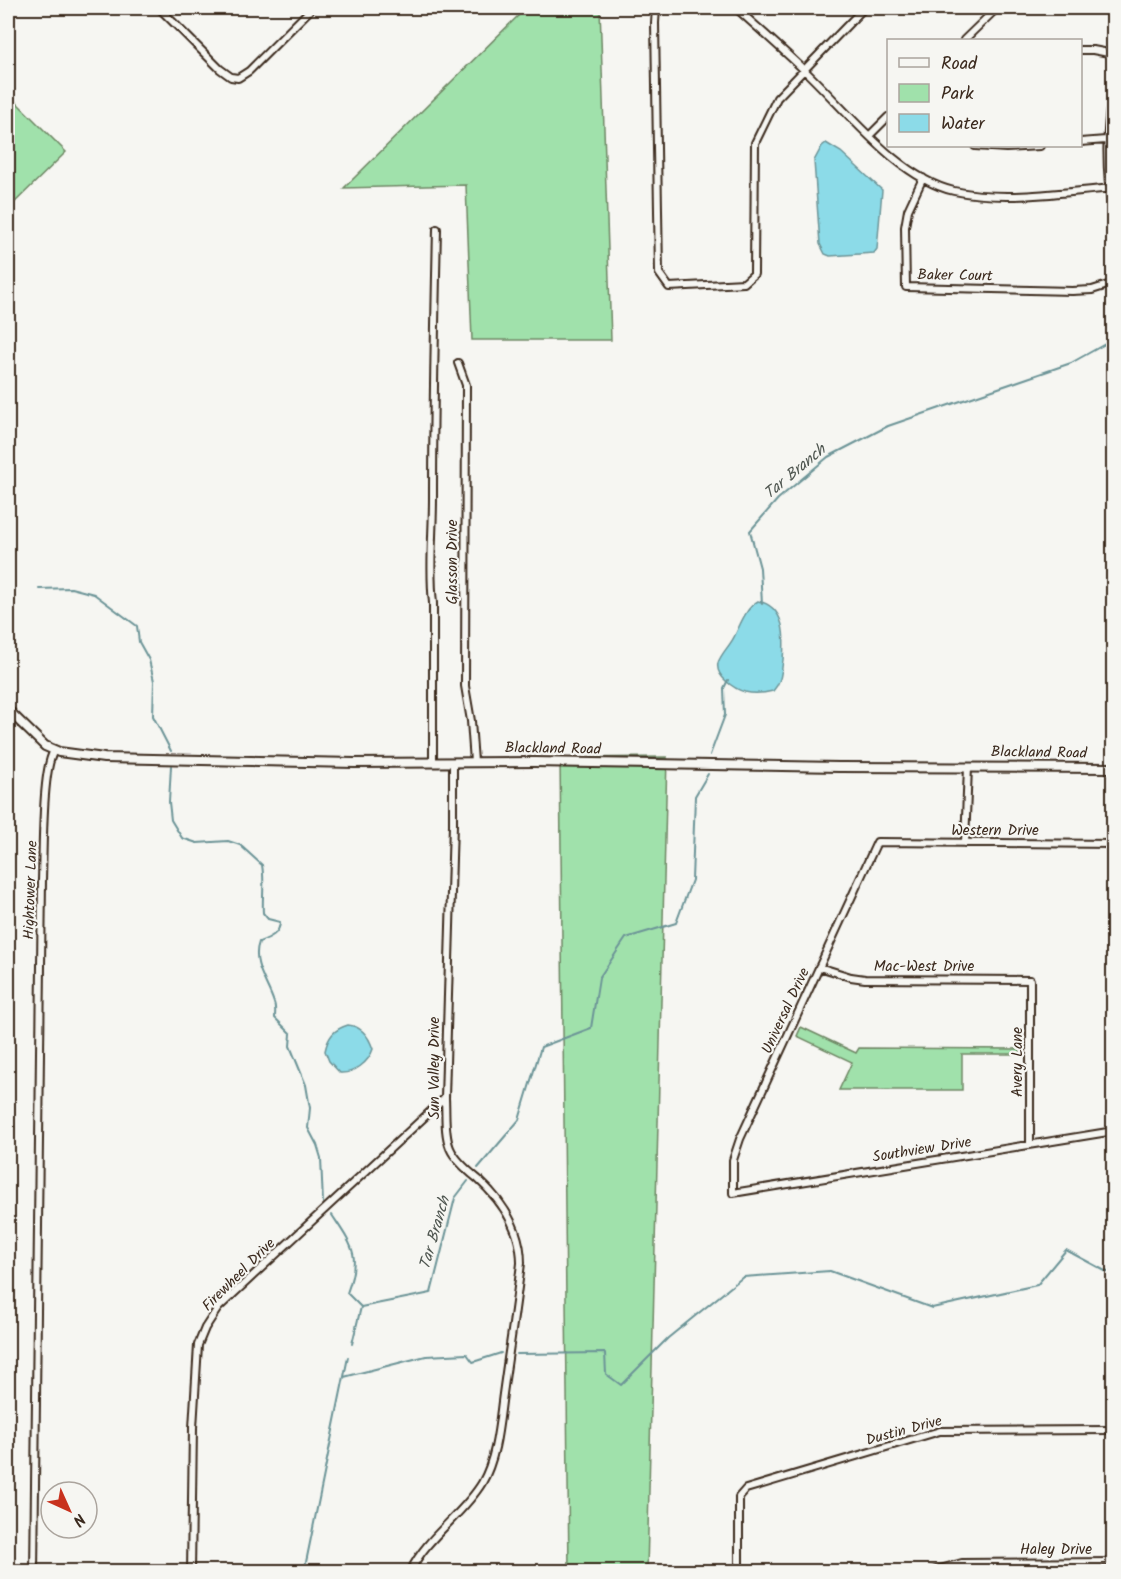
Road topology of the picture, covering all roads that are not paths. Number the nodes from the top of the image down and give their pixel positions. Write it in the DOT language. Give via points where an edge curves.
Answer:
graph roads {
  1 [pos="159,8"];
  2 [pos="312,8"];
  3 [pos="656,8"];
  4 [pos="736,8"];
  5 [pos="864,8"];
  6 [pos="998,8"];
  7 [pos="968,39"];
  8 [pos="1082,50"];
  9 [pos="1113,54"];
  10 [pos="803,69"];
  11 [pos="1113,85"];
  12 [pos="887,118"];
  13 [pos="870,135"];
  14 [pos="1106,140"];
  15 [pos="1082,142"];
  16 [pos="990,147"];
  17 [pos="1023,147"];
  18 [pos="923,178"];
  19 [pos="1111,188"];
  20 [pos="1113,223"];
  21 [pos="437,229"];
  22 [pos="1113,283"];
  23 [pos="458,363"];
  24 [pos="8,710"];
  25 [pos="54,751"];
  26 [pos="433,762"];
  27 [pos="453,762"];
  28 [pos="474,762"];
  29 [pos="968,767"];
  30 [pos="1113,768"];
  31 [pos="877,842"];
  32 [pos="966,843"];
  33 [pos="1113,844"];
  34 [pos="819,967"];
  35 [pos="1030,980"];
  36 [pos="445,1098"];
  37 [pos="1113,1131"];
  38 [pos="1030,1145"];
  39 [pos="734,1193"];
  40 [pos="1113,1430"];
  41 [pos="1113,1562"];
  42 [pos="34,1572"];
  43 [pos="191,1572"];
  44 [pos="410,1572"];
  45 [pos="740,1572"];
  46 [pos="929,1572"];
  1 -- 2 [label="street" via="220,69 238,78"];
  3 -- 10 [label="street" via="658,273 669,287 744,283 754,274 755,143 777,98"];
  4 -- 10 [label="street"];
  5 -- 10 [label="street"];
  6 -- 7 [label="street"];
  8 -- 9 [label="street"];
  10 -- 13 [label="street"];
  11 -- 14 [label="street"];
  12 -- 13 [label="street"];
  13 -- 18 [label="street" via="895,160"];
  14 -- 15 [label="street"];
  14 -- 19 [label="street"];
  16 -- 17 [label="street"];
  18 -- 19 [label="street" via="952,190 981,195"];
  18 -- 22 [label="street, Baker Court" via="908,210 905,227 906,287 1072,291"];
  19 -- 20 [label="street"];
  21 -- 26 [label="street" via="430,578"];
  23 -- 28 [label="street, Glasson Drive" via="466,385 465,686"];
  24 -- 25 [label="street, Blackland Road" via="30,734"];
  25 -- 26 [label="street, Blackland Road" via="104,758"];
  25 -- 42 [label="street, Hightower Lane" via="49,757 46,784 42,880"];
  26 -- 27 [label="street, Blackland Road"];
  27 -- 28 [label="street, Blackland Road"];
  27 -- 36 [label="street, Sun Valley Drive"];
  28 -- 29 [label="street, Blackland Road"];
  29 -- 30 [label="street, Blackland Road"];
  29 -- 32 [label="street"];
  31 -- 32 [label="street, Western Drive"];
  31 -- 34 [label="street, Universal Drive"];
  32 -- 33 [label="street, Western Drive"];
  34 -- 35 [label="street, Mac-West Drive" via="865,979"];
  34 -- 39 [label="street, Universal Drive" via="740,1139 733,1160"];
  35 -- 38 [label="street, Avery Lane"];
  36 -- 43 [label="street, Firewheel Drive" via="218,1308 205,1328 198,1345 194,1388"];
  36 -- 44 [label="street, Sun Valley Drive" via="450,1148 502,1205 518,1238 521,1263 496,1437 486,1476 426,1546"];
  37 -- 38 [label="street, Southview Drive"];
  38 -- 39 [label="street, Southview Drive"];
  40 -- 45 [label="street, Dustin Drive" via="940,1431 746,1489 739,1497"];
  41 -- 46 [label="street, Haley Drive" via="958,1563"];
}
